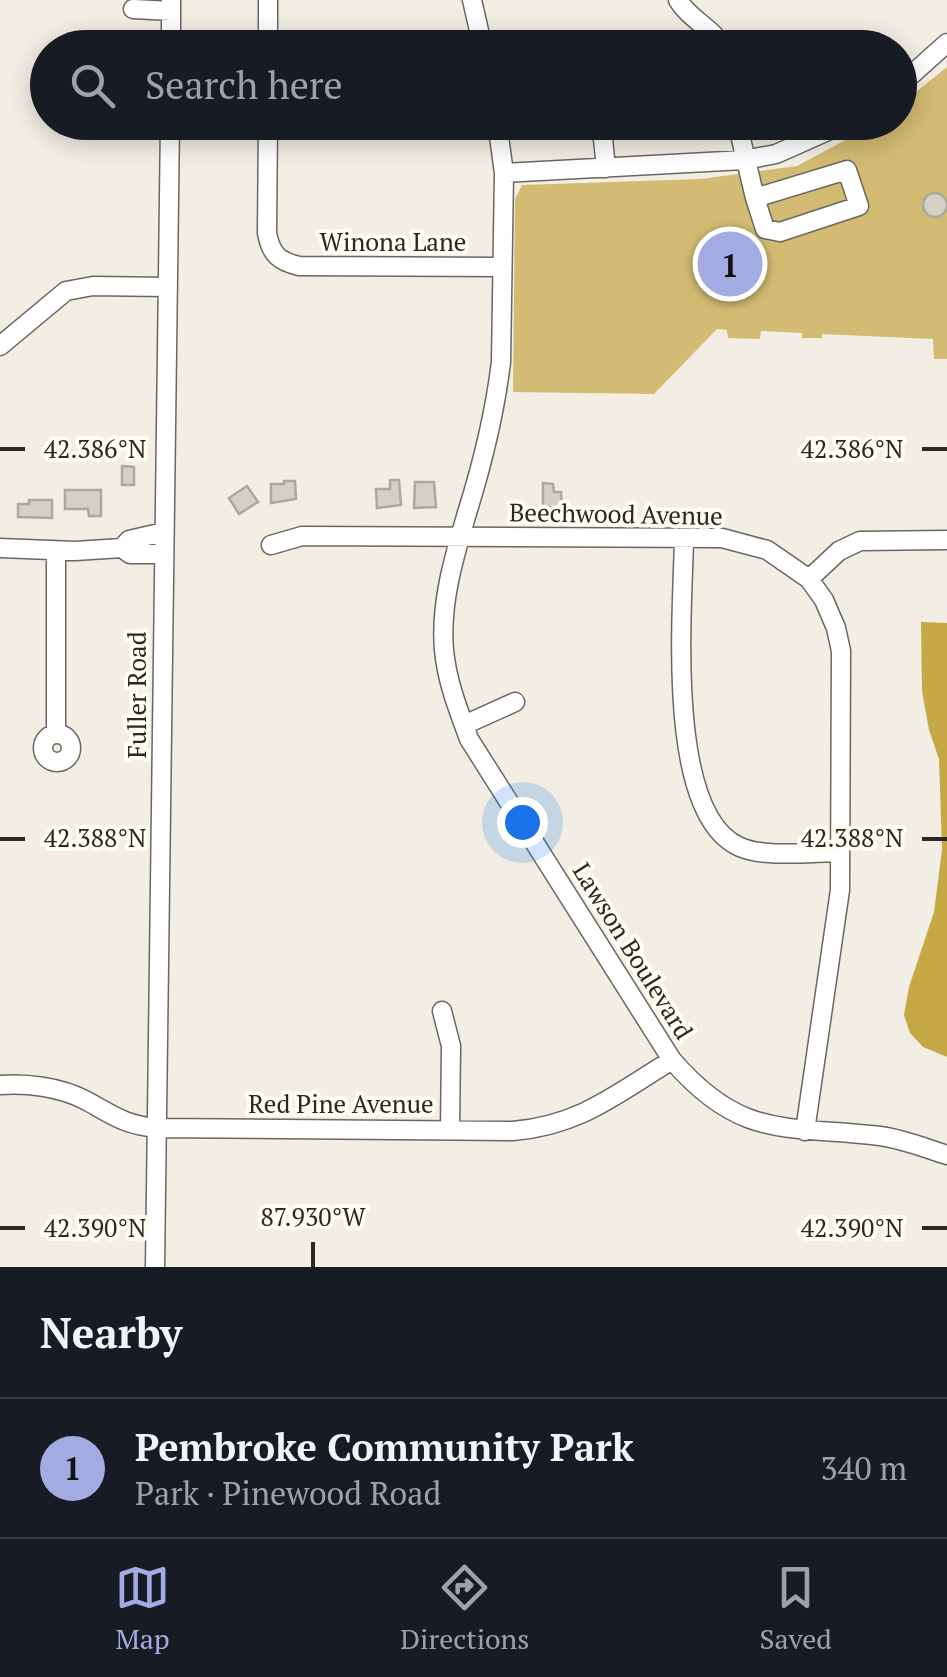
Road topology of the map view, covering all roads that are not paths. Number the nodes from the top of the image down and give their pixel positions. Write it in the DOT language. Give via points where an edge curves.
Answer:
graph roads {
  1 [pos="268,0"];
  2 [pos="472,0"];
  3 [pos="678,0"];
  4 [pos="171,6"];
  5 [pos="134,9"];
  6 [pos="268,30"];
  7 [pos="479,30"];
  8 [pos="709,30"];
  9 [pos="947,43"];
  10 [pos="917,70"];
  11 [pos="170,140"];
  12 [pos="268,140"];
  13 [pos="500,140"];
  14 [pos="602,140"];
  15 [pos="740,140"];
  16 [pos="814,140"];
  17 [pos="744,160"];
  18 [pos="606,168"];
  19 [pos="504,174"];
  20 [pos="756,198"];
  21 [pos="502,267"];
  22 [pos="167,287"];
  23 [pos="0,346"];
  24 [pos="164,532"];
  25 [pos="457,538"];
  26 [pos="684,538"];
  27 [pos="947,540"];
  28 [pos="271,545"];
  29 [pos="0,548"];
  30 [pos="122,548"];
  31 [pos="56,551"];
  32 [pos="164,554"];
  33 [pos="809,579"];
  34 [pos="515,702"];
  35 [pos="464,725"];
  36 [pos="56,734"];
  37 [pos="840,852"];
  38 [pos="442,1011"];
  39 [pos="672,1060"];
  40 [pos="0,1085"];
  41 [pos="157,1128"];
  42 [pos="450,1130"];
  43 [pos="805,1131"];
  44 [pos="947,1154"];
  45 [pos="155,1267"];
  1 -- 6 [label="street"];
  2 -- 7 [label="street"];
  3 -- 8 [label="street"];
  4 -- 5 [label="street"];
  9 -- 10 [label="street"];
  11 -- 22 [label="street, Fuller Road"];
  12 -- 21 [label="street, Winona Lane" via="270,250 286,263"];
  13 -- 19 [label="street, Lawson Boulevard"];
  14 -- 18 [label="street"];
  15 -- 17 [label="street"];
  16 -- 17 [label="street"];
  17 -- 18 [label="street"];
  17 -- 20 [label="street"];
  18 -- 19 [label="street"];
  19 -- 21 [label="street, Lawson Boulevard"];
  20 -- 20 [label="street" via="847,170 858,206 780,232 765,229"];
  21 -- 25 [label="street, Lawson Boulevard" via="497,392"];
  22 -- 23 [label="street" via="66,290"];
  22 -- 24 [label="street, Fuller Road"];
  24 -- 30 [label="street"];
  24 -- 32 [label="street, Fuller Road"];
  25 -- 26 [label="street, Beechwood Avenue"];
  25 -- 28 [label="street, Beechwood Avenue" via="302,536"];
  25 -- 35 [label="street, Lawson Boulevard" via="444,652"];
  26 -- 33 [label="street, Beechwood Avenue" via="753,546"];
  26 -- 37 [label="street" via="683,724 709,815 724,836 753,852"];
  27 -- 33 [label="street" via="860,541 838,551"];
  29 -- 31 [label="street"];
  30 -- 31 [label="street"];
  30 -- 32 [label="street"];
  31 -- 36 [label="street"];
  32 -- 41 [label="street, Fuller Road"];
  33 -- 37 [label="street, Beechwood Avenue" via="824,600 841,651"];
  34 -- 35 [label="street"];
  35 -- 39 [label="street, Lawson Boulevard"];
  37 -- 43 [label="street, Beechwood Avenue" via="838,909"];
  38 -- 42 [label="street" via="450,1046"];
  39 -- 42 [label="street, Red Pine Avenue" via="583,1116 548,1128"];
  39 -- 43 [label="street, Lawson Boulevard" via="726,1110"];
  40 -- 41 [label="street, Red Pine Avenue" via="62,1091 116,1120"];
  41 -- 42 [label="street, Red Pine Avenue"];
  41 -- 45 [label="street, Fuller Road"];
  43 -- 44 [label="street, Lawson Boulevard" via="883,1137"];
}
